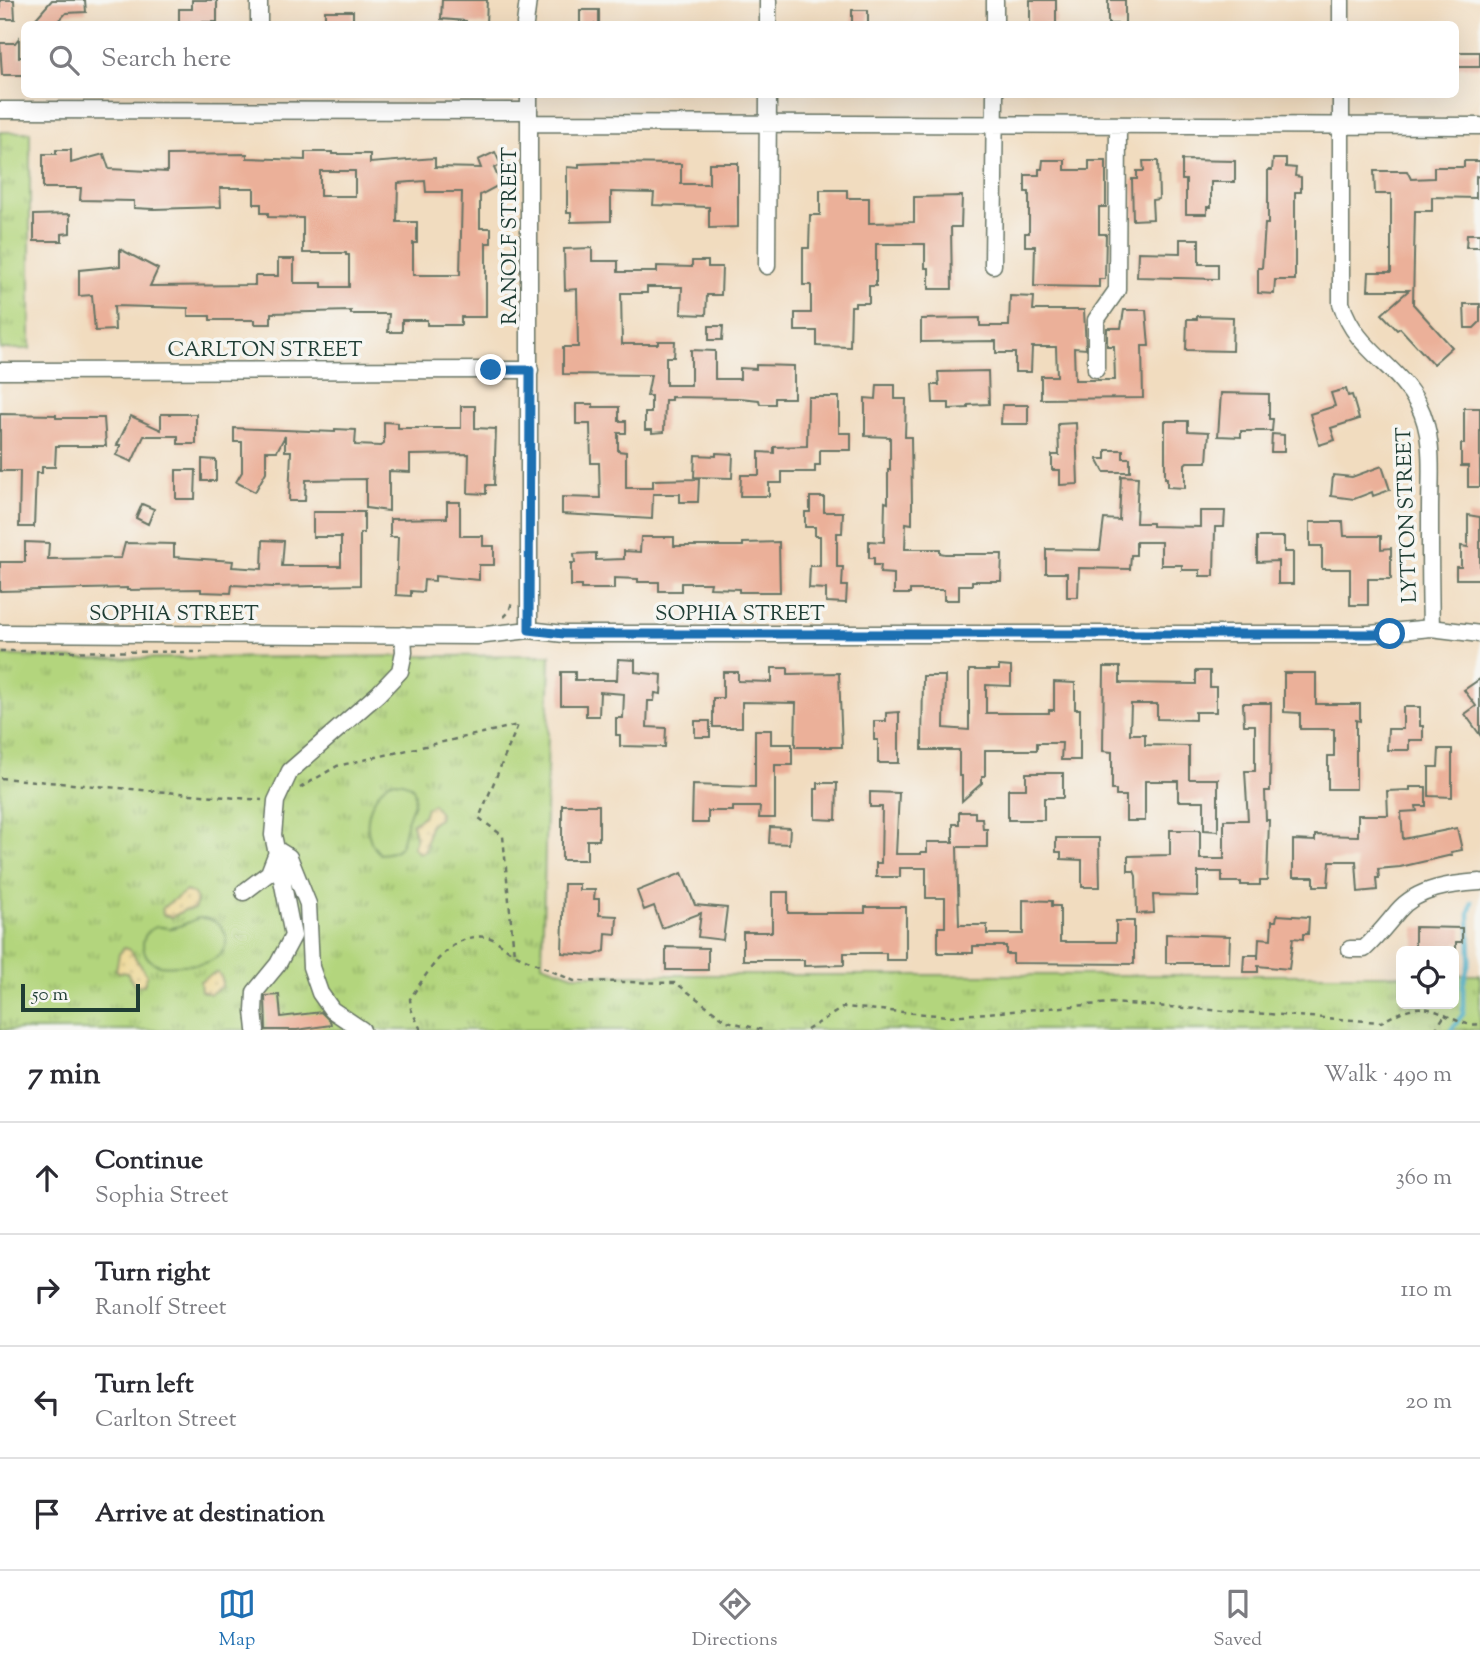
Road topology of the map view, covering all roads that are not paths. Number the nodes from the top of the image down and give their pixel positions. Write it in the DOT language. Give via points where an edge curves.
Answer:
graph roads {
  1 [pos="259,0"];
  2 [pos="528,0"];
  3 [pos="768,0"];
  4 [pos="995,0"];
  5 [pos="1341,0"];
  6 [pos="259,21"];
  7 [pos="525,21"];
  8 [pos="768,21"];
  9 [pos="995,21"];
  10 [pos="1341,21"];
  11 [pos="768,98"];
  12 [pos="995,98"];
  13 [pos="1341,98"];
  14 [pos="259,103"];
  15 [pos="0,110"];
  16 [pos="530,110"];
  17 [pos="768,124"];
  18 [pos="995,124"];
  19 [pos="1118,126"];
  20 [pos="1340,126"];
  21 [pos="1480,126"];
  22 [pos="993,265"];
  23 [pos="767,266"];
  24 [pos="1096,369"];
  25 [pos="530,370"];
  26 [pos="0,371"];
  27 [pos="1431,628"];
  28 [pos="529,630"];
  29 [pos="0,633"];
  30 [pos="1480,634"];
  31 [pos="403,635"];
  32 [pos="276,849"];
  33 [pos="1480,882"];
  34 [pos="244,892"];
  35 [pos="1350,949"];
  36 [pos="256,1030"];
  37 [pos="362,1030"];
  1 -- 6 [label="street"];
  2 -- 7 [label="street"];
  3 -- 8 [label="street"];
  4 -- 9 [label="street"];
  5 -- 10 [label="street"];
  11 -- 17 [label="street"];
  12 -- 18 [label="street"];
  13 -- 20 [label="street, LYTTON STREET"];
  14 -- 15 [label="street"];
  14 -- 16 [label="street"];
  16 -- 17 [label="street"];
  16 -- 25 [label="street, RANOLF STREET"];
  17 -- 18 [label="street"];
  17 -- 23 [label="street"];
  18 -- 19 [label="street"];
  18 -- 22 [label="street"];
  19 -- 20 [label="street"];
  19 -- 24 [label="street" via="1116,290 1096,320"];
  20 -- 21 [label="street"];
  20 -- 27 [label="street, LYTTON STREET" via="1341,303 1363,344 1408,387 1428,430"];
  25 -- 26 [label="street, CARLTON STREET"];
  25 -- 28 [label="street, RANOLF STREET"];
  27 -- 28 [label="street, SOPHIA STREET" via="1370,634 564,634"];
  27 -- 30 [label="street, SOPHIA STREET"];
  28 -- 31 [label="street, SOPHIA STREET" via="477,636"];
  29 -- 31 [label="street, SOPHIA STREET"];
  31 -- 32 [label="street" via="400,671 290,771 276,801"];
  32 -- 34 [label="street" via="269,873"];
  32 -- 36 [label="street" via="293,936 255,992"];
  32 -- 37 [label="street" via="289,857 308,904 311,967 320,993 332,1010"];
  33 -- 35 [label="street" via="1453,884 1412,898 1364,949"];
}
